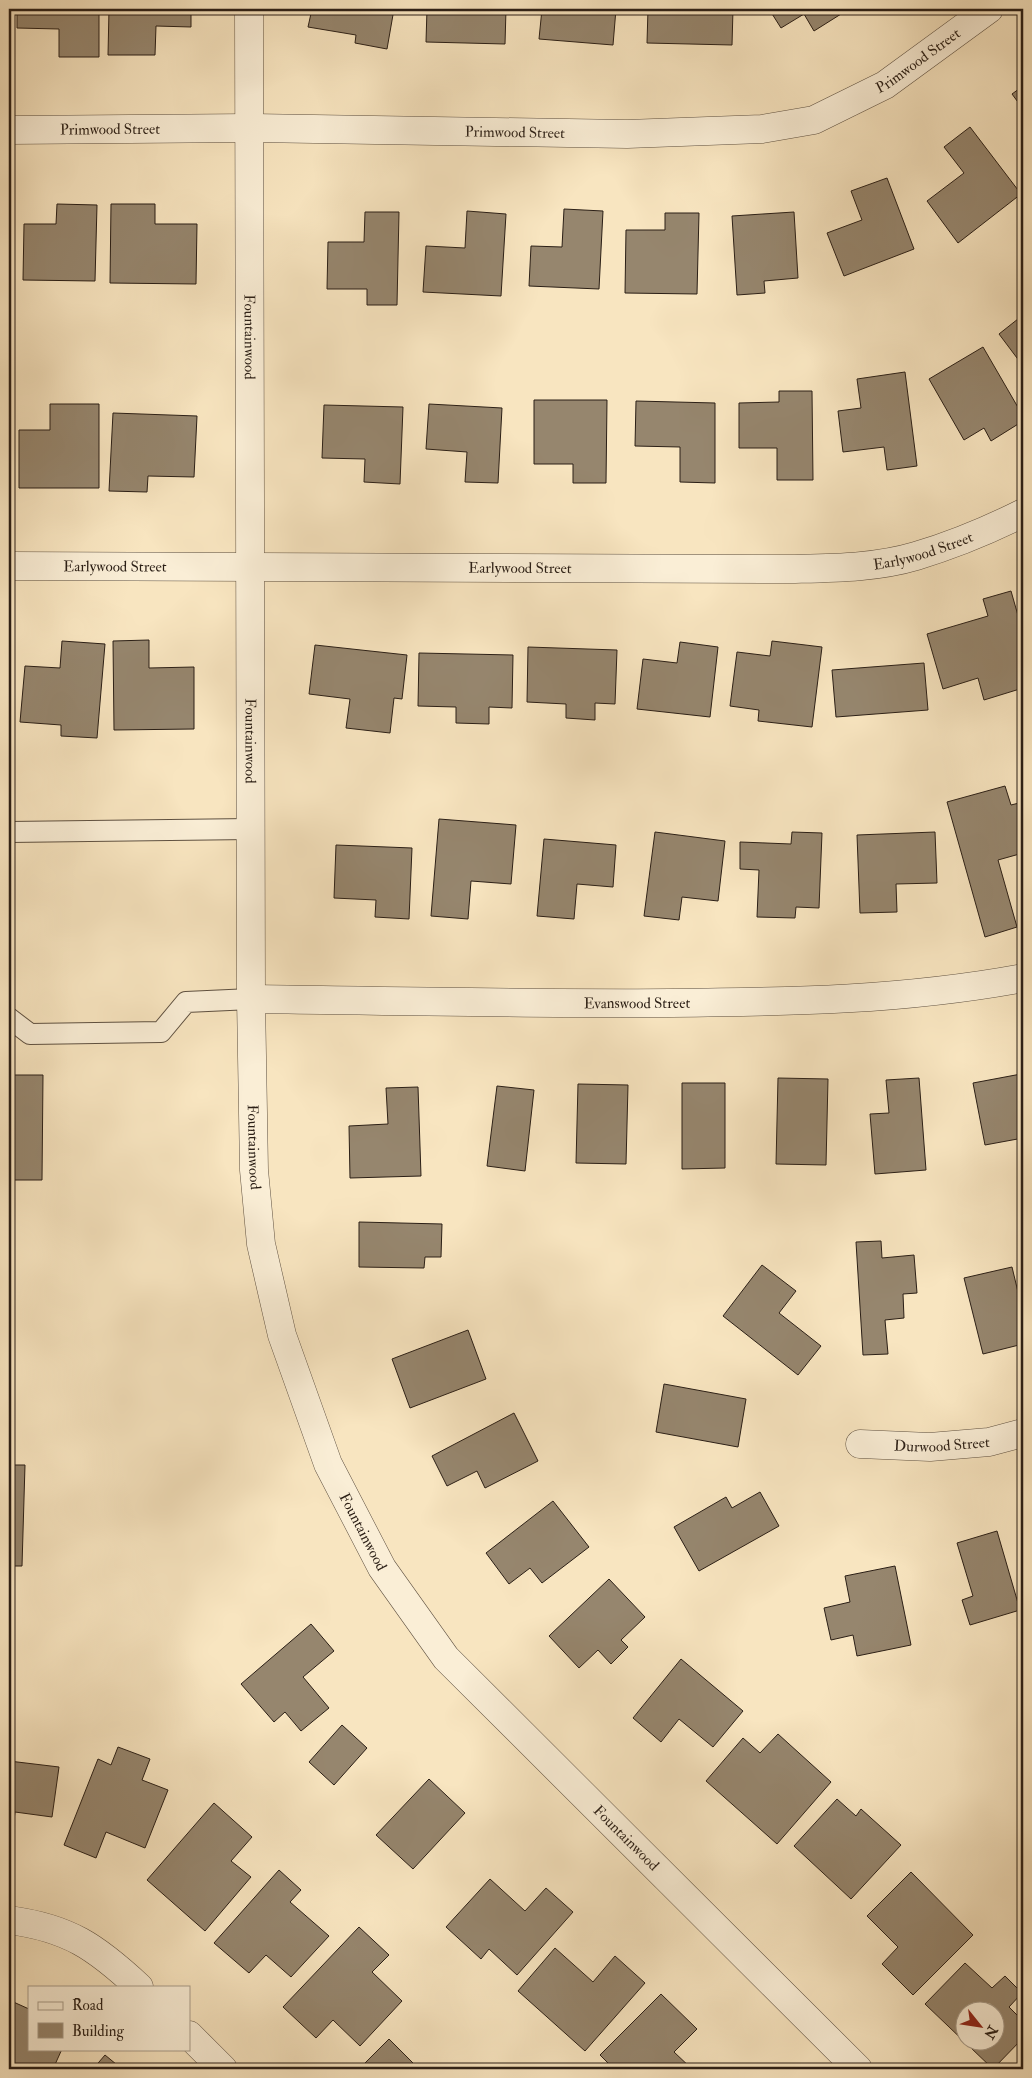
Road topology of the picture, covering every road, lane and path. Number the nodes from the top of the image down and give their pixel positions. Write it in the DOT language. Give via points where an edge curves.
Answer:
graph roads {
  1 [pos="249,9"];
  2 [pos="989,9"];
  3 [pos="249,128"];
  4 [pos="9,130"];
  5 [pos="1023,513"];
  6 [pos="9,566"];
  7 [pos="250,567"];
  8 [pos="250,829"];
  9 [pos="9,832"];
  10 [pos="1023,978"];
  11 [pos="250,999"];
  12 [pos="9,1018"];
  13 [pos="1023,1433"];
  14 [pos="860,1444"];
  15 [pos="9,1920"];
  16 [pos="138,1986"];
  17 [pos="190,2037"];
  18 [pos="223,2069"];
  19 [pos="858,2069"];
  1 -- 3 [label="street, Fountainwood"];
  2 -- 3 [label="street, Primwood Street" via="885,85 814,120 762,129 627,134"];
  3 -- 4 [label="street, Primwood Street"];
  3 -- 7 [label="street, Fountainwood"];
  5 -- 7 [label="street, Earlywood Street" via="994,528 916,557 854,567 781,570"];
  6 -- 7 [label="street, Earlywood Street"];
  7 -- 8 [label="street, Fountainwood"];
  8 -- 9 [label="lane"];
  8 -- 11 [label="street, Fountainwood"];
  10 -- 11 [label="street, Evanswood Street" via="964,989 796,1002 546,1004"];
  11 -- 12 [label="lane" via="186,1002 161,1032 30,1034"];
  11 -- 19 [label="street, Fountainwood" via="254,1170 261,1244 282,1335 328,1464 382,1568 446,1658"];
  13 -- 14 [label="street, Durwood Street" via="989,1442 930,1448"];
  15 -- 16 [label="street" via="34,1923 68,1934 104,1955"];
  17 -- 18 [label="street"];
}
